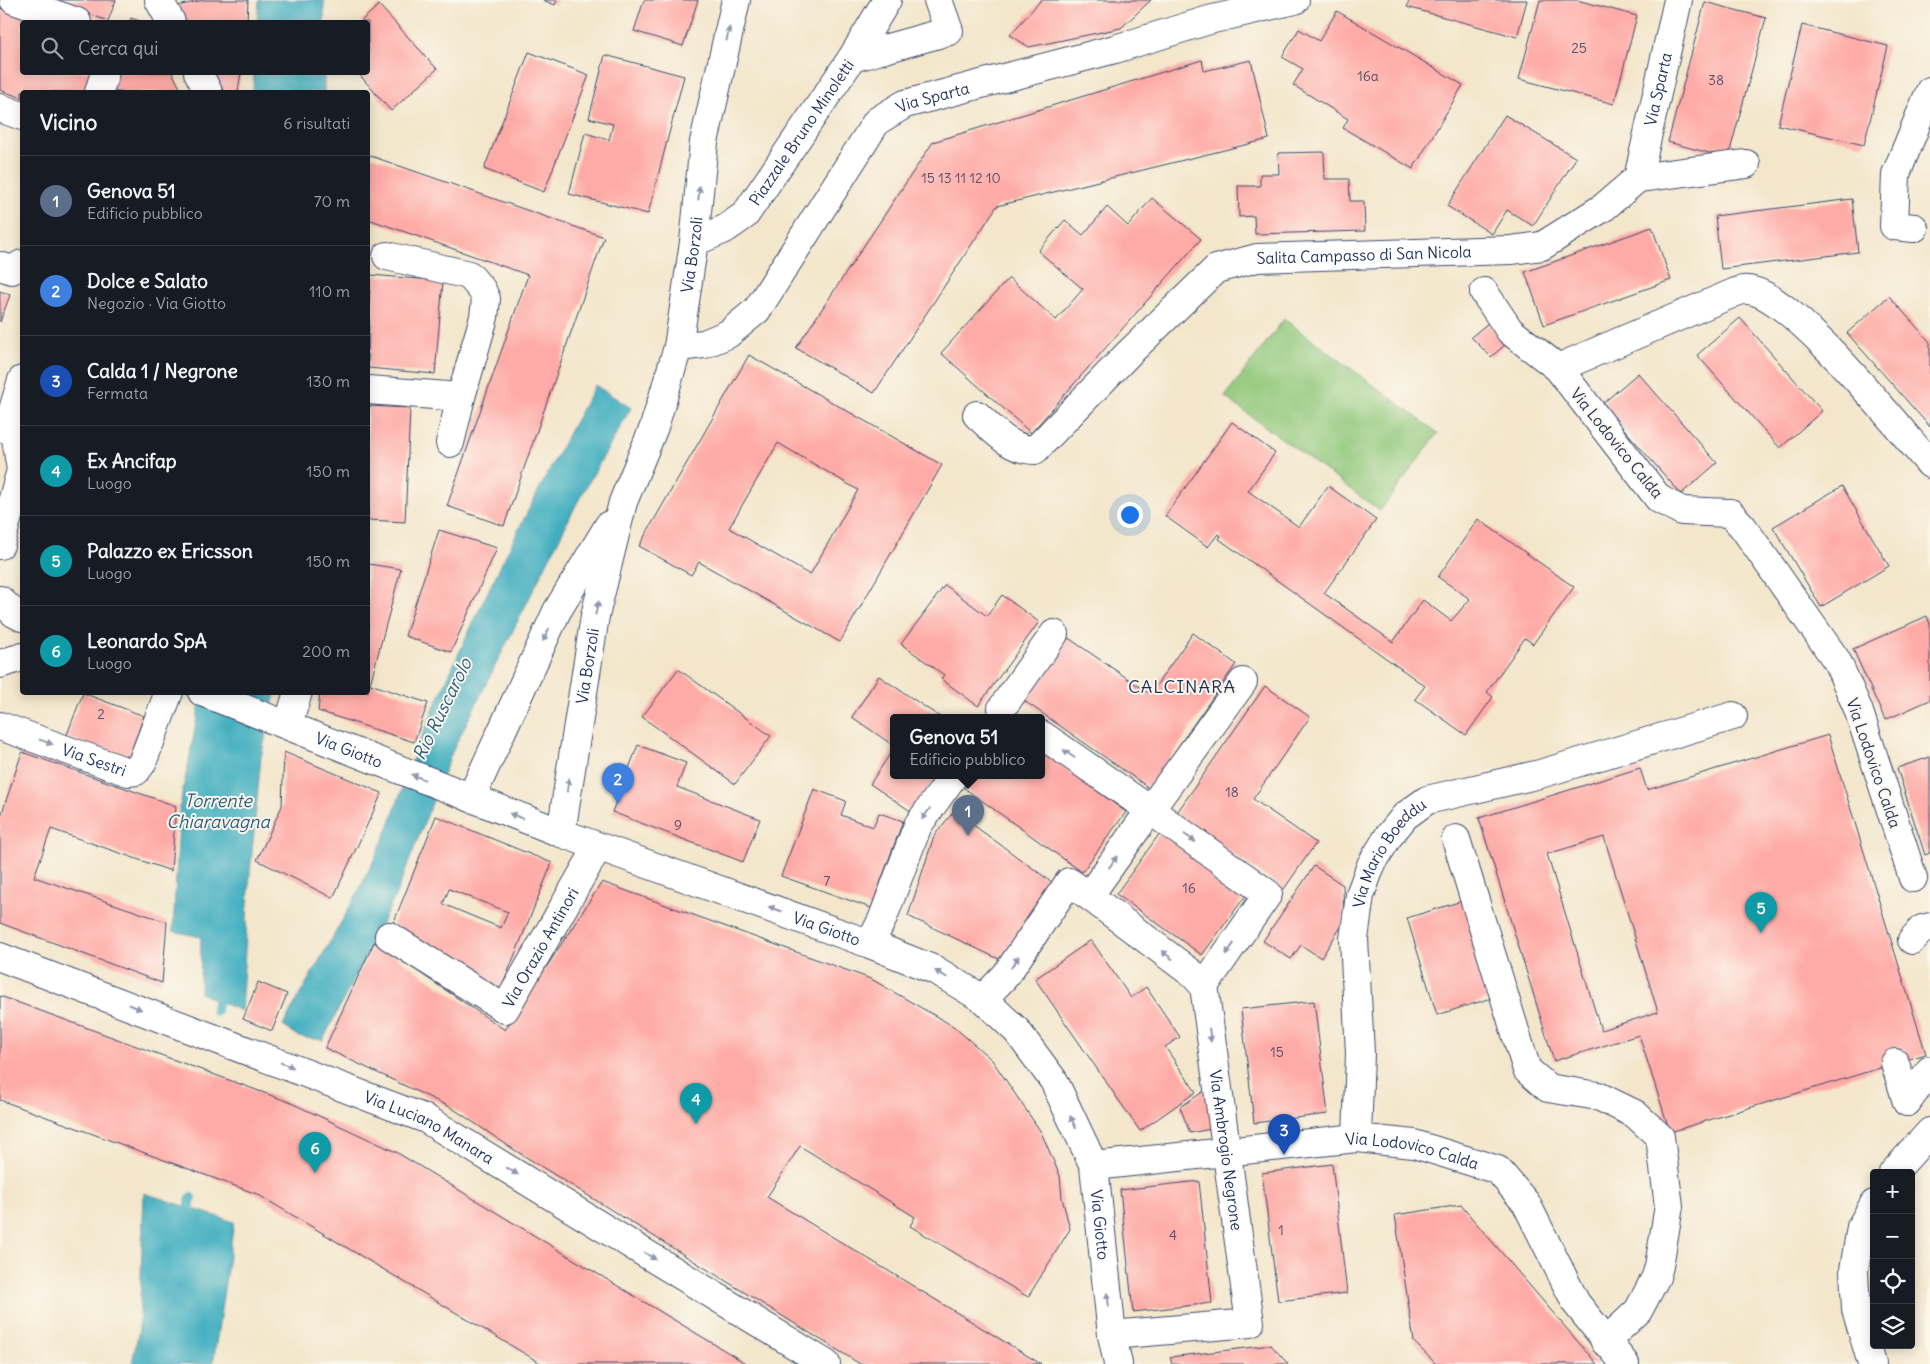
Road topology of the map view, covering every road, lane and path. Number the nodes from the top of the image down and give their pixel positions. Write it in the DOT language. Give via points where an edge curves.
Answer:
graph roads {
  1 [pos="14,0"];
  2 [pos="159,0"];
  3 [pos="736,0"];
  4 [pos="887,0"];
  5 [pos="938,0"];
  6 [pos="1295,0"];
  7 [pos="1678,0"];
  8 [pos="1212,10"];
  9 [pos="70,20"];
  10 [pos="170,20"];
  11 [pos="852,58"];
  12 [pos="104,75"];
  13 [pos="200,75"];
  14 [pos="100,90"];
  15 [pos="207,90"];
  16 [pos="1930,91"];
  17 [pos="1746,164"];
  18 [pos="1638,178"];
  19 [pos="1914,228"];
  20 [pos="694,242"];
  21 [pos="387,256"];
  22 [pos="1484,292"];
  23 [pos="678,347"];
  24 [pos="1558,368"];
  25 [pos="20,385"];
  26 [pos="370,390"];
  27 [pos="461,397"];
  28 [pos="977,415"];
  29 [pos="6,422"];
  30 [pos="450,444"];
  31 [pos="1930,464"];
  32 [pos="20,467"];
  33 [pos="20,474"];
  34 [pos="623,502"];
  35 [pos="0,545"];
  36 [pos="0,600"];
  37 [pos="20,617"];
  38 [pos="1054,634"];
  39 [pos="20,658"];
  40 [pos="0,664"];
  41 [pos="1243,682"];
  42 [pos="168,695"];
  43 [pos="210,695"];
  44 [pos="297,695"];
  45 [pos="1005,714"];
  46 [pos="1732,716"];
  47 [pos="285,724"];
  48 [pos="0,726"];
  49 [pos="1045,737"];
  50 [pos="951,779"];
  51 [pos="471,798"];
  52 [pos="1150,810"];
  53 [pos="561,834"];
  54 [pos="1456,839"];
  55 [pos="598,847"];
  56 [pos="1913,878"];
  57 [pos="1079,889"];
  58 [pos="389,936"];
  59 [pos="870,944"];
  60 [pos="0,949"];
  61 [pos="0,957"];
  62 [pos="1204,986"];
  63 [pos="90,989"];
  64 [pos="983,999"];
  65 [pos="1895,1063"];
  66 [pos="1930,1070"];
  67 [pos="1930,1132"];
  68 [pos="1357,1138"];
  69 [pos="1226,1150"];
  70 [pos="1094,1166"];
  71 [pos="1897,1169"];
  72 [pos="1870,1211"];
  73 [pos="1112,1335"];
  74 [pos="1606,1342"];
  75 [pos="826,1364"];
  76 [pos="1118,1364"];
  77 [pos="1625,1364"];
  78 [pos="1872,1364"];
  1 -- 9 [label="street"];
  2 -- 10 [label="street"];
  20 -- 3 [label="street, Via Borzoli, one-way" via="704,142"];
  4 -- 11 [label="street, Piazzale Bruno Minoletti"];
  5 -- 11 [label="street" via="949,31"];
  6 -- 8 [label="street, Via Sparta"];
  7 -- 18 [label="street, Via Sparta"];
  8 -- 23 [label="street, Via Sparta" via="1115,49 905,104 877,121 757,310 728,334 704,344"];
  11 -- 20 [label="street, Piazzale Bruno Minoletti" via="745,215"];
  12 -- 14 [label="street"];
  13 -- 15 [label="street"];
  16 -- 19 [label="street" via="1896,174 1894,226"];
  17 -- 18 [label="street"];
  18 -- 28 [label="street, Salita Campasso di San Nicola" via="1604,208 1542,246 1512,250 1257,258 1216,269 1035,450 1013,446"];
  20 -- 23 [label="street, Via Borzoli"];
  21 -- 27 [label="street" via="469,275 482,290 486,299 484,317"];
  22 -- 24 [label="street" via="1510,331"];
  23 -- 34 [label="street, Via Borzoli" via="654,427"];
  24 -- 31 [label="street, Via Lodovico Calda" via="1736,292 1758,292 1782,306 1816,335"];
  24 -- 56 [label="street, Via Lodovico Calda" via="1659,499 1682,511 1730,513 1837,661 1858,709"];
  25 -- 29 [label="street"];
  26 -- 27 [label="street"];
  27 -- 30 [label="street"];
  29 -- 32 [label="street"];
  33 -- 35 [label="street"];
  34 -- 51 [label="street, Via Borzoli, one-way" via="557,611"];
  53 -- 34 [label="street, Via Borzoli, one-way" via="595,616"];
  36 -- 37 [label="street"];
  38 -- 45 [label="street"];
  39 -- 40 [label="street"];
  41 -- 52 [label="street"];
  48 -- 42 [label="street, Via Sestri, one-way" via="128,772 136,771"];
  43 -- 47 [label="street"];
  44 -- 47 [label="street"];
  46 -- 68 [label="street, Via Mario Boeddu" via="1540,774 1427,800 1405,816 1371,865 1360,895 1354,939 1360,1053"];
  51 -- 47 [label="street, Via Giotto, one-way"];
  52 -- 49 [label="street, one-way"];
  50 -- 59 [label="street, one-way" via="918,825"];
  53 -- 51 [label="street, Via Giotto, one-way"];
  57 -- 52 [label="street, one-way"];
  52 -- 62 [label="street, one-way" via="1268,894"];
  53 -- 55 [label="street, Via Giotto"];
  54 -- 74 [label="street" via="1527,1070 1548,1088 1598,1096 1635,1114 1660,1137 1669,1206 1659,1266 1638,1311"];
  55 -- 58 [label="street, Via Orazio Antinori" via="505,1009"];
  59 -- 55 [label="street, Via Giotto, one-way"];
  62 -- 57 [label="street, one-way" via="1194,975"];
  64 -- 57 [label="street, one-way"];
  64 -- 59 [label="street, Via Giotto, one-way" via="935,970"];
  60 -- 63 [label="street" via="82,981"];
  61 -- 63 [label="street, Via Luciano Manara"];
  62 -- 69 [label="street, Via Ambrogio Negrone, one-way"];
  63 -- 75 [label="street, Via Luciano Manara, one-way" via="426,1118"];
  70 -- 64 [label="street, Via Giotto, one-way" via="1054,1081 1017,1031"];
  65 -- 66 [label="street" via="1907,1102"];
  67 -- 71 [label="street"];
  68 -- 69 [label="street, Via Lodovico Calda"];
  68 -- 74 [label="street, Via Lodovico Calda" via="1414,1144 1498,1170 1526,1203 1576,1303"];
  69 -- 70 [label="street, Via Lodovico Calda"];
  69 -- 73 [label="street, Via Ambrogio Negrone" via="1250,1323"];
  73 -- 70 [label="street, Via Giotto, one-way"];
  72 -- 78 [label="street" via="1861,1227 1854,1270 1856,1309"];
  73 -- 76 [label="street, Via Giotto"];
  74 -- 77 [label="street, Via Lodovico Calda"];
}
